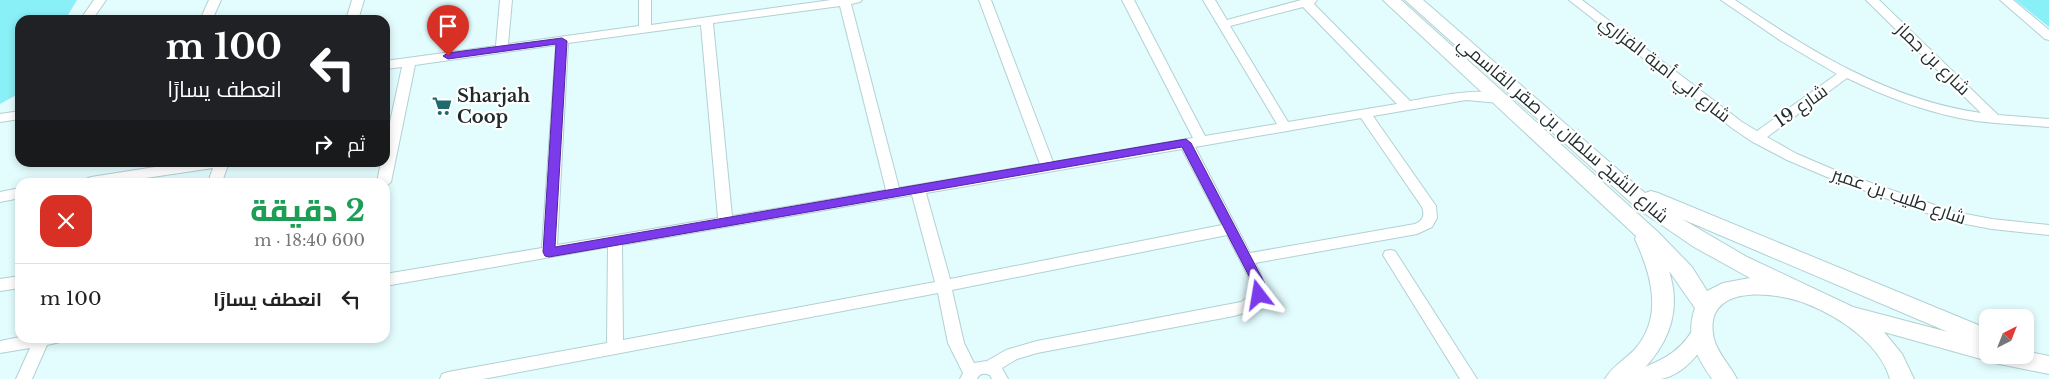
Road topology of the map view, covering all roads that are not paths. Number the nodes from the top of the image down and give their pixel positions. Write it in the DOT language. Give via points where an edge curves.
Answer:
graph roads {
  1 [pos="100,0"];
  2 [pos="215,0"];
  3 [pos="358,0"];
  4 [pos="506,0"];
  5 [pos="645,0"];
  6 [pos="985,0"];
  7 [pos="1128,0"];
  8 [pos="1209,0"];
  9 [pos="1392,0"];
  10 [pos="1414,0"];
  11 [pos="1575,0"];
  12 [pos="1727,0"];
  13 [pos="1743,0"];
  14 [pos="1872,0"];
  15 [pos="2006,0"];
  16 [pos="851,1"];
  17 [pos="1310,1"];
  18 [pos="788,5"];
  19 [pos="90,15"];
  20 [pos="208,15"];
  21 [pos="354,15"];
  22 [pos="707,21"];
  23 [pos="1224,24"];
  24 [pos="645,29"];
  25 [pos="2049,36"];
  26 [pos="562,41"];
  27 [pos="502,49"];
  28 [pos="409,62"];
  29 [pos="390,64"];
  30 [pos="1845,74"];
  31 [pos="1481,81"];
  32 [pos="1466,96"];
  33 [pos="1500,99"];
  34 [pos="1408,107"];
  35 [pos="1365,114"];
  36 [pos="15,116"];
  37 [pos="0,118"];
  38 [pos="1995,119"];
  39 [pos="2049,123"];
  40 [pos="1285,127"];
  41 [pos="1756,138"];
  42 [pos="1201,140"];
  43 [pos="1186,143"];
  44 [pos="390,153"];
  45 [pos="189,167"];
  46 [pos="1048,167"];
  47 [pos="117,178"];
  48 [pos="1625,186"];
  49 [pos="918,190"];
  50 [pos="15,194"];
  51 [pos="894,194"];
  52 [pos="0,196"];
  53 [pos="1634,220"];
  54 [pos="726,223"];
  55 [pos="1230,229"];
  56 [pos="2049,230"];
  57 [pos="615,242"];
  58 [pos="549,252"];
  59 [pos="1390,255"];
  60 [pos="1246,259"];
  61 [pos="390,279"];
  62 [pos="15,283"];
  63 [pos="0,285"];
  64 [pos="944,286"];
  65 [pos="1800,292"];
  66 [pos="1706,307"];
  67 [pos="1842,311"];
  68 [pos="1700,335"];
  69 [pos="1979,335"];
  70 [pos="24,343"];
  71 [pos="46,343"];
  72 [pos="0,347"];
  73 [pos="614,348"];
  74 [pos="1979,349"];
  75 [pos="2034,356"];
  76 [pos="2049,361"];
  77 [pos="2034,362"];
  78 [pos="2049,365"];
  79 [pos="995,373"];
  80 [pos="480,376"];
  81 [pos="969,376"];
  82 [pos="24,379"];
  83 [pos="448,379"];
  84 [pos="1469,379"];
  85 [pos="1617,379"];
  86 [pos="1635,379"];
  87 [pos="1725,379"];
  88 [pos="1902,379"];
  1 -- 19 [label="street"];
  2 -- 20 [label="street"];
  3 -- 21 [label="street"];
  4 -- 27 [label="street"];
  5 -- 24 [label="street"];
  6 -- 46 [label="street"];
  7 -- 42 [label="street"];
  8 -- 23 [label="street"];
  9 -- 31 [label="main road, شارع الشيخ سلطان بن صقر القاسمي"];
  10 -- 48 [label="main road, شارع الشيخ سلطان بن صقر القاسمي"];
  11 -- 41 [label="street, شارع أبي أمية الفزاري"];
  12 -- 13 [label="street"];
  12 -- 30 [label="street" via="1791,44"];
  14 -- 38 [label="street, شارع بن جماز"];
  15 -- 25 [label="street"];
  16 -- 18 [label="street"];
  16 -- 51 [label="street"];
  17 -- 23 [label="street"];
  17 -- 34 [label="street"];
  18 -- 22 [label="street"];
  22 -- 24 [label="street"];
  22 -- 54 [label="street"];
  23 -- 40 [label="street"];
  24 -- 26 [label="street"];
  26 -- 27 [label="street"];
  26 -- 58 [label="street"];
  27 -- 28 [label="street"];
  28 -- 29 [label="street"];
  28 -- 44 [label="street"];
  30 -- 38 [label="street" via="1917,103"];
  30 -- 41 [label="street, شارع 19"];
  31 -- 32 [label="street" via="1476,90"];
  31 -- 33 [label="main road, شارع الشيخ سلطان بن صقر القاسمي"];
  32 -- 33 [label="street"];
  32 -- 34 [label="street"];
  33 -- 53 [label="main road, شارع الشيخ سلطان بن صقر القاسمي"];
  34 -- 35 [label="street"];
  35 -- 40 [label="street"];
  35 -- 60 [label="street" via="1429,206 1431,218 1428,223 1417,229"];
  36 -- 37 [label="street"];
  38 -- 39 [label="street"];
  40 -- 42 [label="street"];
  41 -- 56 [label="street, شارع طليب بن عمير" via="1812,166 1934,211 1992,224"];
  42 -- 43 [label="street"];
  43 -- 46 [label="street"];
  43 -- 55 [label="street"];
  45 -- 47 [label="street"];
  46 -- 49 [label="street"];
  48 -- 65 [label="main road, شارع الشيخ سلطان بن صقر القاسمي" via="1678,228 1714,251"];
  48 -- 69 [label="main road"];
  49 -- 51 [label="street"];
  49 -- 64 [label="street"];
  50 -- 52 [label="street"];
  51 -- 54 [label="street"];
  53 -- 66 [label="main road, شارع الشيخ سلطان بن صقر القاسمي" via="1684,273"];
  53 -- 85 [label="main road" via="1655,258 1664,295 1664,313 1650,346"];
  54 -- 57 [label="street"];
  55 -- 60 [label="street"];
  55 -- 64 [label="street"];
  57 -- 58 [label="street"];
  57 -- 73 [label="street"];
  58 -- 61 [label="street"];
  59 -- 84 [label="street"];
  60 -- 79 [label="street" via="1260,286 1254,303 1244,308 1037,347 1012,354"];
  62 -- 63 [label="street"];
  64 -- 73 [label="street"];
  64 -- 81 [label="street" via="956,343"];
  65 -- 66 [label="main road" via="1775,286 1733,288 1717,296"];
  65 -- 67 [label="main road"];
  66 -- 68 [label="main road"];
  67 -- 74 [label="main road"];
  67 -- 88 [label="main road" via="1880,341"];
  68 -- 86 [label="street" via="1697,343 1682,357"];
  68 -- 87 [label="main road" via="1714,366"];
  70 -- 72 [label="street"];
  71 -- 82 [label="street"];
  73 -- 80 [label="street"];
  75 -- 76 [label="main road"];
  77 -- 78 [label="main road"];
  79 -- 81 [label="street" via="979,367"];
  80 -- 83 [label="street"];
}
